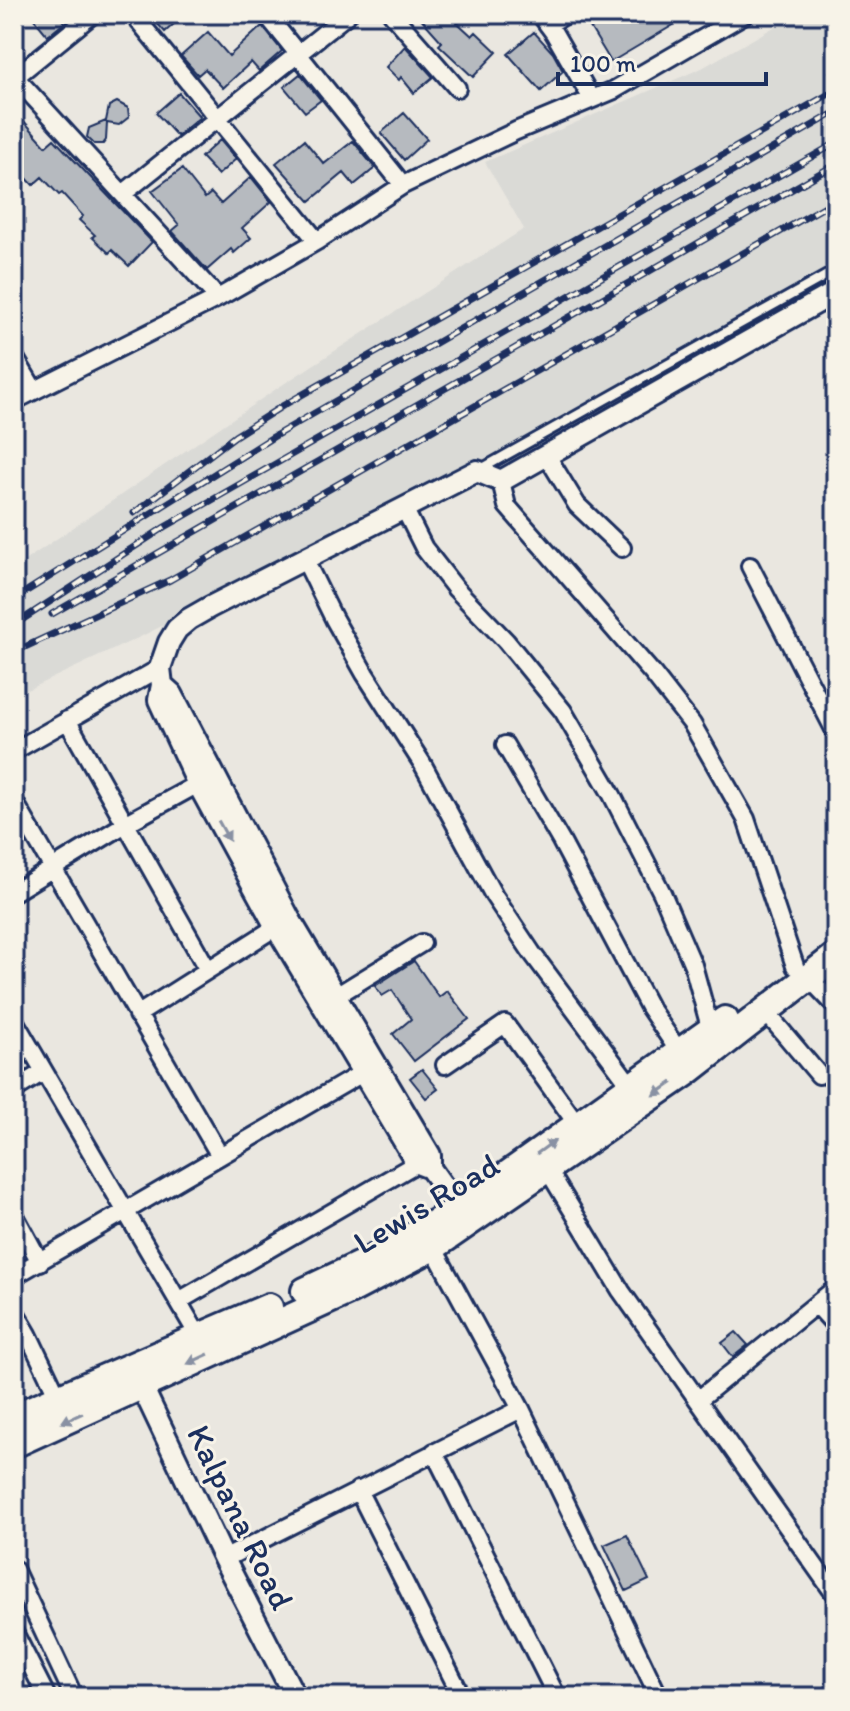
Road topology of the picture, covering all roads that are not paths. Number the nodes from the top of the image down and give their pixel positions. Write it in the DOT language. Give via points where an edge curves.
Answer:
graph roads {
  1 [pos="93,14"];
  2 [pos="133,14"];
  3 [pos="266,14"];
  4 [pos="348,14"];
  5 [pos="392,14"];
  6 [pos="566,14"];
  7 [pos="745,14"];
  8 [pos="544,20"];
  9 [pos="298,55"];
  10 [pos="14,78"];
  11 [pos="457,88"];
  12 [pos="592,99"];
  13 [pos="217,120"];
  14 [pos="403,185"];
  15 [pos="124,193"];
  16 [pos="317,241"];
  17 [pos="836,270"];
  18 [pos="836,292"];
  19 [pos="218,298"];
  20 [pos="14,356"];
  21 [pos="34,390"];
  22 [pos="14,401"];
  23 [pos="547,456"];
  24 [pos="477,471"];
  25 [pos="501,481"];
  26 [pos="404,508"];
  27 [pos="622,548"];
  28 [pos="305,560"];
  29 [pos="750,566"];
  30 [pos="161,676"];
  31 [pos="67,720"];
  32 [pos="836,733"];
  33 [pos="505,745"];
  34 [pos="14,751"];
  35 [pos="198,784"];
  36 [pos="14,801"];
  37 [pos="127,823"];
  38 [pos="53,867"];
  39 [pos="14,892"];
  40 [pos="276,927"];
  41 [pos="836,936"];
  42 [pos="422,943"];
  43 [pos="836,956"];
  44 [pos="208,970"];
  45 [pos="801,971"];
  46 [pos="336,996"];
  47 [pos="836,1006"];
  48 [pos="765,1011"];
  49 [pos="137,1015"];
  50 [pos="14,1020"];
  51 [pos="711,1031"];
  52 [pos="680,1053"];
  53 [pos="445,1065"];
  54 [pos="43,1072"];
  55 [pos="364,1072"];
  56 [pos="819,1075"];
  57 [pos="631,1086"];
  58 [pos="14,1090"];
  59 [pos="577,1124"];
  60 [pos="220,1156"];
  61 [pos="423,1166"];
  62 [pos="548,1170"];
  63 [pos="126,1209"];
  64 [pos="459,1209"];
  65 [pos="14,1214"];
  66 [pos="433,1247"];
  67 [pos="40,1262"];
  68 [pos="14,1276"];
  69 [pos="836,1288"];
  70 [pos="179,1301"];
  71 [pos="817,1305"];
  72 [pos="14,1310"];
  73 [pos="836,1326"];
  74 [pos="199,1337"];
  75 [pos="21,1338"];
  76 [pos="130,1378"];
  77 [pos="58,1397"];
  78 [pos="698,1400"];
  79 [pos="521,1409"];
  80 [pos="14,1417"];
  81 [pos="14,1444"];
  82 [pos="434,1452"];
  83 [pos="358,1490"];
  84 [pos="224,1559"];
  85 [pos="14,1569"];
  86 [pos="836,1596"];
  87 [pos="14,1632"];
  88 [pos="47,1697"];
  89 [pos="74,1697"];
  90 [pos="281,1697"];
  91 [pos="295,1697"];
  92 [pos="462,1697"];
  93 [pos="557,1697"];
  94 [pos="659,1697"];
  1 -- 10 [label="street"];
  2 -- 13 [label="street"];
  3 -- 9 [label="street"];
  4 -- 9 [label="street"];
  5 -- 11 [label="street"];
  6 -- 8 [label="street"];
  7 -- 12 [label="street"];
  8 -- 12 [label="street"];
  9 -- 13 [label="street"];
  9 -- 14 [label="street"];
  10 -- 15 [label="street"];
  12 -- 14 [label="street"];
  13 -- 15 [label="street"];
  13 -- 16 [label="street"];
  14 -- 16 [label="street"];
  15 -- 19 [label="street"];
  16 -- 19 [label="street"];
  17 -- 24 [label="lane"];
  18 -- 23 [label="street"];
  19 -- 21 [label="street"];
  20 -- 21 [label="street"];
  21 -- 22 [label="street"];
  23 -- 25 [label="street"];
  23 -- 27 [label="street" via="577,505"];
  24 -- 25 [label="street"];
  24 -- 26 [label="street"];
  25 -- 45 [label="street" via="507,506 692,724 746,819"];
  26 -- 28 [label="street"];
  26 -- 51 [label="street" via="432,558 563,711 662,893 693,965"];
  28 -- 30 [label="street" via="189,619 169,642"];
  28 -- 57 [label="street" via="494,896"];
  29 -- 32 [label="street"];
  30 -- 31 [label="street"];
  30 -- 35 [label="street" via="159,700"];
  30 -- 46 [label="street"];
  31 -- 34 [label="street"];
  31 -- 37 [label="street"];
  33 -- 52 [label="street" via="649,1007"];
  35 -- 37 [label="street"];
  35 -- 40 [label="street, one-way"];
  36 -- 38 [label="street"];
  37 -- 38 [label="street"];
  37 -- 44 [label="street"];
  38 -- 39 [label="street"];
  38 -- 49 [label="street"];
  40 -- 44 [label="street"];
  40 -- 55 [label="street"];
  41 -- 45 [label="main road, Lewis Road"];
  42 -- 46 [label="street"];
  43 -- 45 [label="main road, Lewis Road"];
  44 -- 49 [label="street"];
  45 -- 47 [label="street"];
  45 -- 48 [label="main road, Lewis Road"];
  45 -- 51 [label="main road, Lewis Road"];
  46 -- 61 [label="street" via="430,1155"];
  48 -- 56 [label="street"];
  48 -- 62 [label="main road, Lewis Road, one-way"];
  49 -- 60 [label="street"];
  50 -- 54 [label="street"];
  51 -- 52 [label="main road, Lewis Road"];
  52 -- 57 [label="main road, Lewis Road"];
  53 -- 59 [label="street" via="505,1024"];
  54 -- 58 [label="street"];
  54 -- 63 [label="street"];
  55 -- 60 [label="street"];
  55 -- 61 [label="street"];
  57 -- 59 [label="main road, Lewis Road"];
  64 -- 59 [label="main road, Lewis Road, one-way"];
  60 -- 63 [label="street"];
  61 -- 64 [label="street"];
  61 -- 70 [label="street"];
  62 -- 66 [label="main road, Lewis Road"];
  62 -- 78 [label="street" via="621,1291"];
  63 -- 67 [label="street"];
  63 -- 70 [label="street"];
  64 -- 74 [label="main road, Lewis Road" via="335,1278"];
  65 -- 67 [label="street"];
  66 -- 76 [label="main road, Lewis Road, one-way" via="349,1291"];
  66 -- 79 [label="street"];
  67 -- 68 [label="street"];
  69 -- 71 [label="street"];
  70 -- 74 [label="street"];
  71 -- 73 [label="street"];
  71 -- 78 [label="street"];
  72 -- 75 [label="street"];
  74 -- 76 [label="main road, Lewis Road"];
  75 -- 77 [label="street"];
  76 -- 77 [label="main road, Lewis Road"];
  76 -- 81 [label="main road, Lewis Road, one-way"];
  76 -- 84 [label="street, Kalpana Road"];
  76 -- 90 [label="street, Kalpana Road"];
  77 -- 80 [label="main road, Lewis Road"];
  78 -- 86 [label="street"];
  79 -- 82 [label="street"];
  79 -- 94 [label="street"];
  82 -- 83 [label="street"];
  82 -- 93 [label="street"];
  83 -- 84 [label="street"];
  83 -- 92 [label="street"];
  84 -- 91 [label="street, Kalpana Road"];
  85 -- 89 [label="street"];
  87 -- 88 [label="street"];
}
